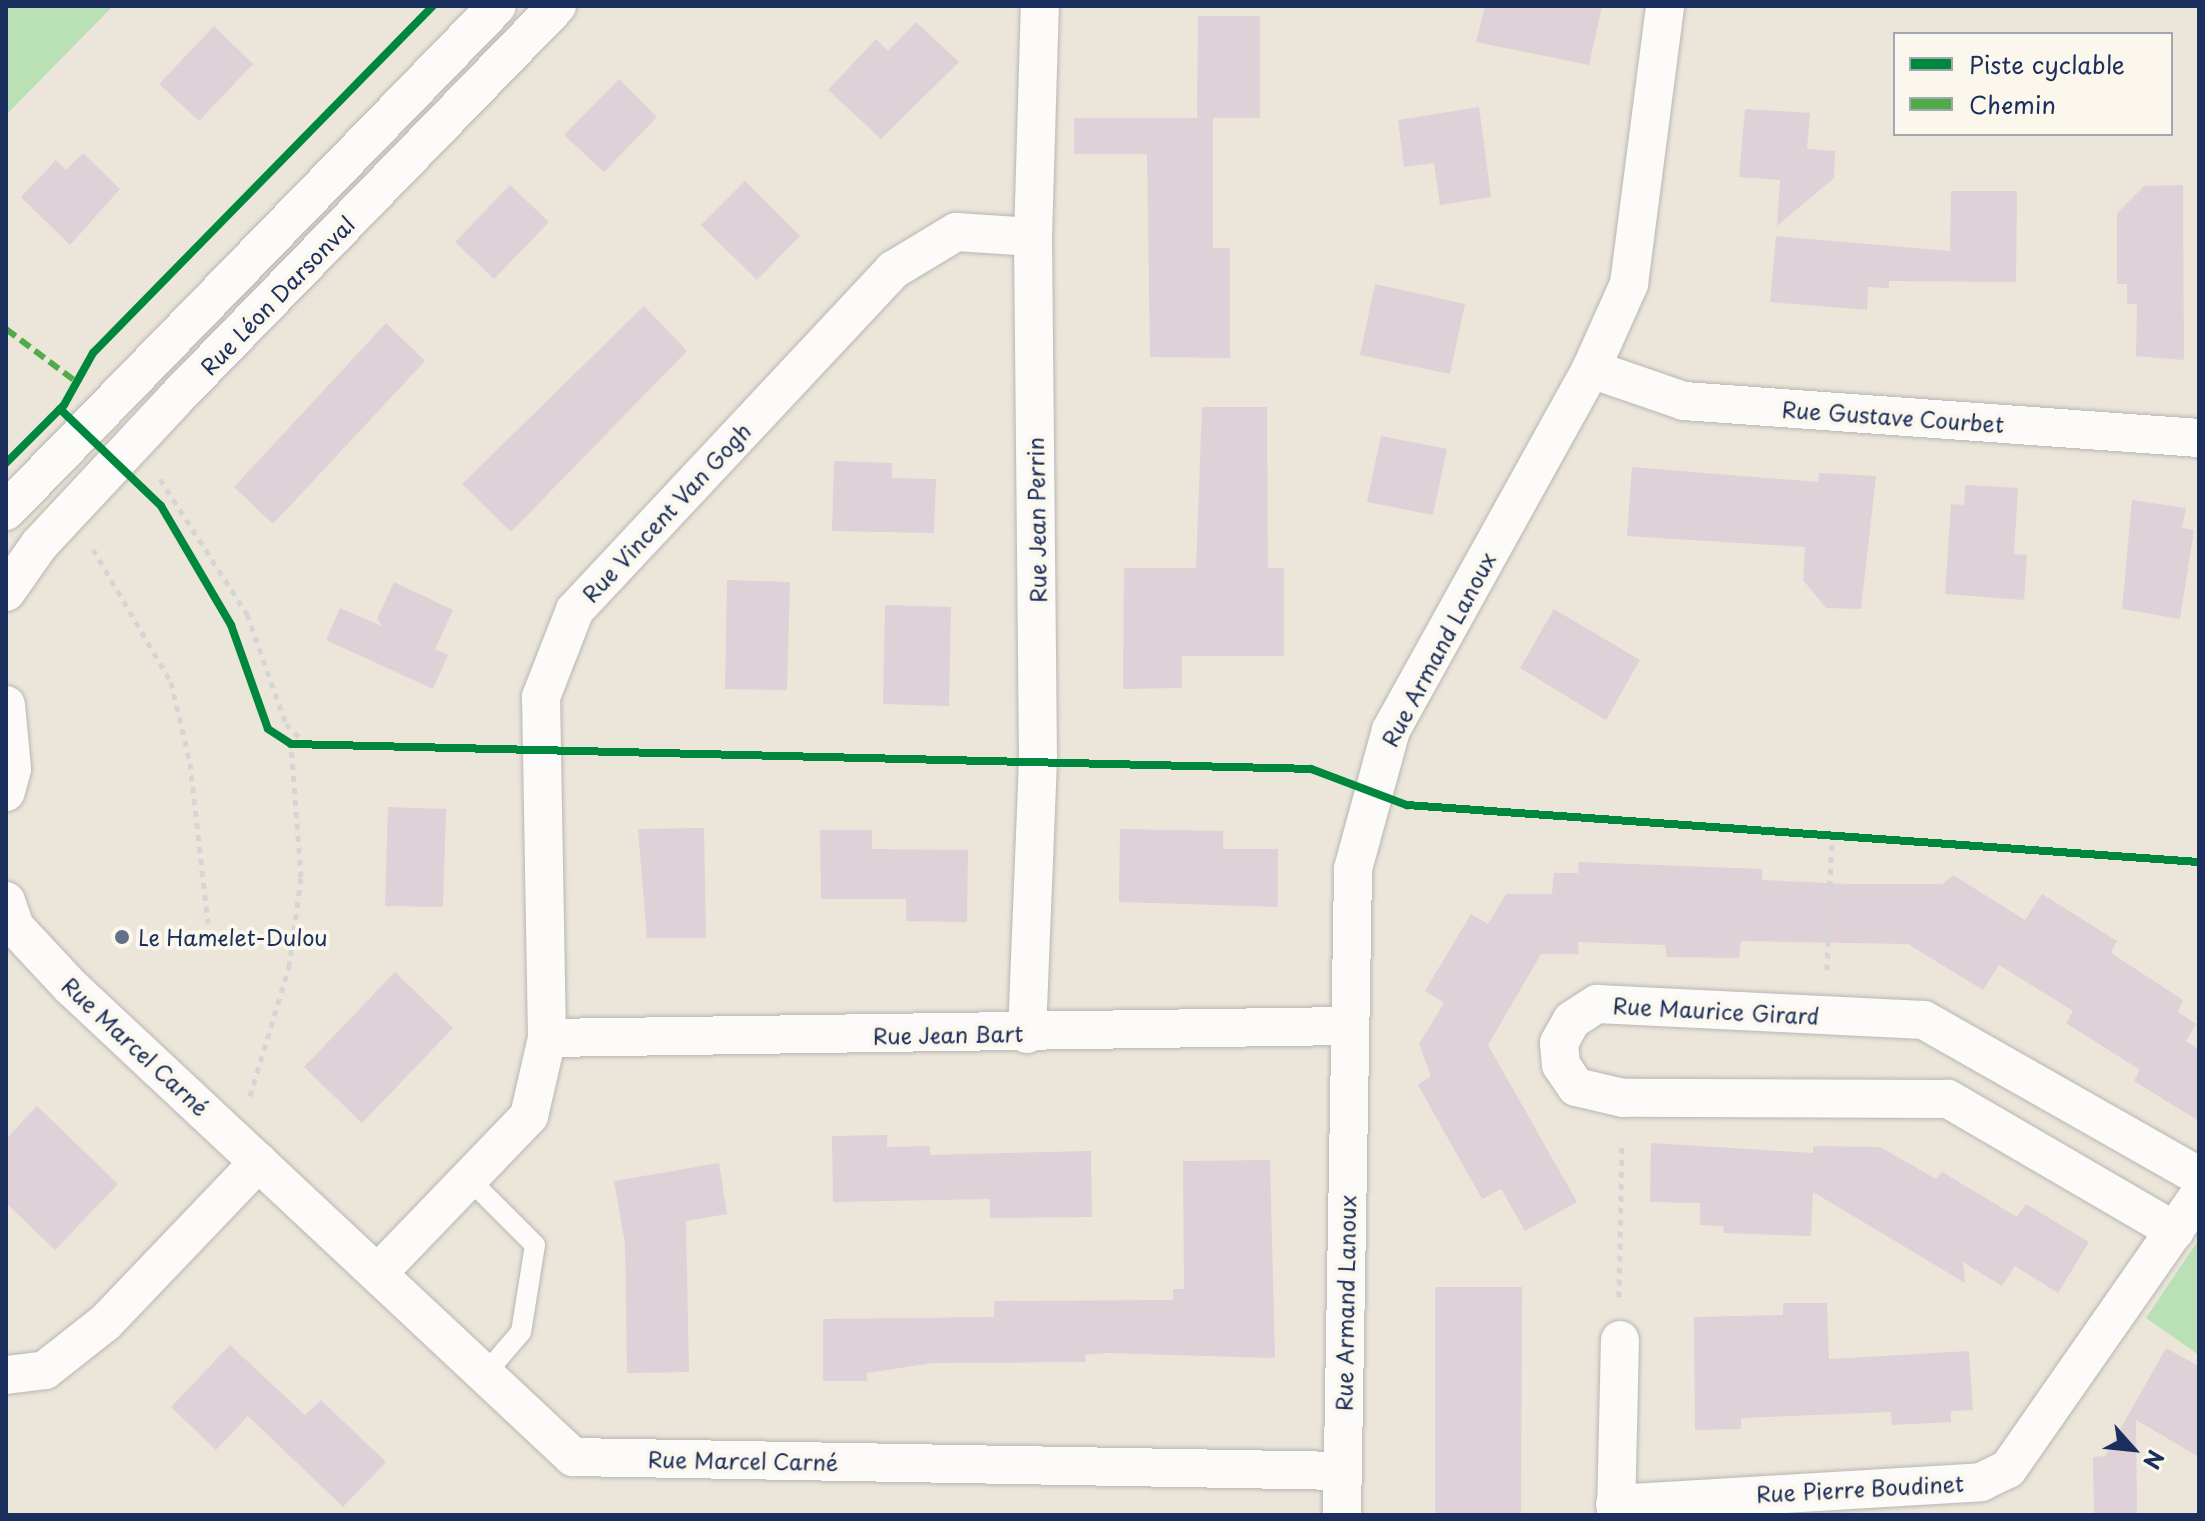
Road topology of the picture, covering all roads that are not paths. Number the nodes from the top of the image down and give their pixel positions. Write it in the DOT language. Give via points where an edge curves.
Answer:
graph roads {
  1 [pos="497,6"];
  2 [pos="557,6"];
  3 [pos="1040,6"];
  4 [pos="1665,6"];
  5 [pos="1033,237"];
  6 [pos="1591,369"];
  7 [pos="2199,438"];
  8 [pos="6,511"];
  9 [pos="6,592"];
  10 [pos="6,705"];
  11 [pos="6,792"];
  12 [pos="9,918"];
  13 [pos="1349,1026"];
  14 [pos="1027,1034"];
  15 [pos="547,1038"];
  16 [pos="259,1162"];
  17 [pos="2199,1176"];
  18 [pos="469,1179"];
  19 [pos="2199,1195"];
  20 [pos="2175,1231"];
  21 [pos="378,1273"];
  22 [pos="1620,1340"];
  23 [pos="485,1374"];
  24 [pos="6,1375"];
  25 [pos="1342,1471"];
  26 [pos="1616,1510"];
  27 [pos="1342,1515"];
  1 -- 8 [label="street, Rue Léon Darsonval"];
  2 -- 9 [label="street, Rue Léon Darsonval" via="129,448"];
  3 -- 5 [label="street, Rue Jean Perrin"];
  4 -- 6 [label="street, Rue Armand Lanoux" via="1631,270"];
  5 -- 14 [label="street, Rue Jean Perrin" via="1038,759"];
  5 -- 15 [label="street, Rue Vincent Van Gogh" via="956,232 893,270 575,610 541,697"];
  6 -- 7 [label="street, Rue Gustave Courbet" via="1684,401"];
  6 -- 13 [label="street, Rue Armand Lanoux" via="1391,730 1353,869"];
  10 -- 11 [label="street" via="12,769"];
  12 -- 16 [label="street, Rue Marcel Carné"];
  13 -- 14 [label="street, Rue Jean Bart"];
  13 -- 25 [label="street, Rue Armand Lanoux"];
  14 -- 15 [label="street, Rue Jean Bart"];
  15 -- 18 [label="street, Rue Vincent Van Gogh" via="529,1116"];
  16 -- 21 [label="street, Rue Marcel Carné"];
  16 -- 24 [label="street" via="106,1322 45,1370"];
  17 -- 20 [label="street, Rue Maurice Girard" via="1924,1020 1597,1004 1572,1020 1559,1043 1561,1065 1576,1087 1623,1098 1948,1099"];
  18 -- 21 [label="street, Rue Vincent Van Gogh"];
  18 -- 23 [label="lane" via="535,1245 521,1332"];
  19 -- 20 [label="street, Rue Pierre Boudinet"];
  20 -- 26 [label="street, Rue Pierre Boudinet" via="2008,1469 1981,1482"];
  21 -- 23 [label="street, Rue Marcel Carné"];
  22 -- 26 [label="street, Rue Pierre Boudinet"];
  23 -- 25 [label="street, Rue Marcel Carné" via="573,1457"];
  25 -- 27 [label="street, Rue Armand Lanoux"];
}
